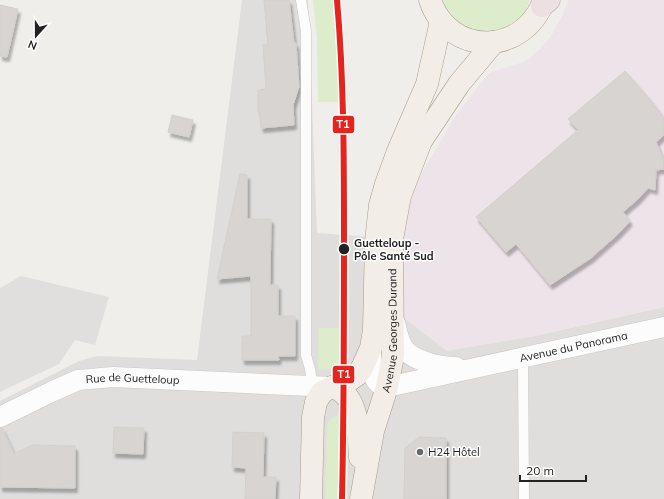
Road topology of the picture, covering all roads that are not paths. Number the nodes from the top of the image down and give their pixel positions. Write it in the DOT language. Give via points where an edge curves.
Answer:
graph roads {
  1 [pos="301,0"];
  2 [pos="430,0"];
  3 [pos="545,2"];
  4 [pos="441,21"];
  5 [pos="494,42"];
  6 [pos="393,316"];
  7 [pos="664,327"];
  8 [pos="371,348"];
  9 [pos="523,358"];
  10 [pos="482,366"];
  11 [pos="273,384"];
  12 [pos="322,386"];
  13 [pos="387,387"];
  14 [pos="0,417"];
  15 [pos="313,417"];
  16 [pos="361,494"];
  17 [pos="311,499"];
  18 [pos="524,499"];
  1 -- 12 [label="lane" via="306,31 306,355 310,369"];
  2 -- 4 [label="main road"];
  3 -- 5 [label="main road" via="533,22 523,31 506,40"];
  4 -- 5 [label="main road" via="462,37 479,42"];
  4 -- 8 [label="main road, Avenue Georges Durand" via="426,84 398,151 380,205"];
  5 -- 6 [label="main road, Avenue Georges Durand" via="459,84 421,141 400,196 392,239"];
  6 -- 10 [label="street, Avenue du Panorama" via="404,348 417,358 449,367"];
  6 -- 13 [label="main road, Avenue Georges Durand" via="393,356"];
  7 -- 9 [label="street, Avenue du Panorama"];
  8 -- 12 [label="main road, Avenue Georges Durand" via="357,375 340,386"];
  8 -- 13 [label="street" via="374,378 379,384"];
  9 -- 10 [label="street, Avenue du Panorama"];
  9 -- 18 [label="lane"];
  10 -- 13 [label="street, Avenue du Panorama"];
  11 -- 12 [label="street, Rue de Guetteloup"];
  11 -- 14 [label="street, Rue de Guetteloup" via="113,377 78,380"];
  11 -- 15 [label="street, Rue de Guetteloup" via="289,388 300,395"];
  12 -- 15 [label="main road, Avenue Georges Durand"];
  12 -- 16 [label="main road" via="344,392 352,403 358,429"];
  13 -- 16 [label="main road, Avenue Georges Durand" via="373,431"];
  15 -- 17 [label="main road, Avenue Georges Durand"];
}
